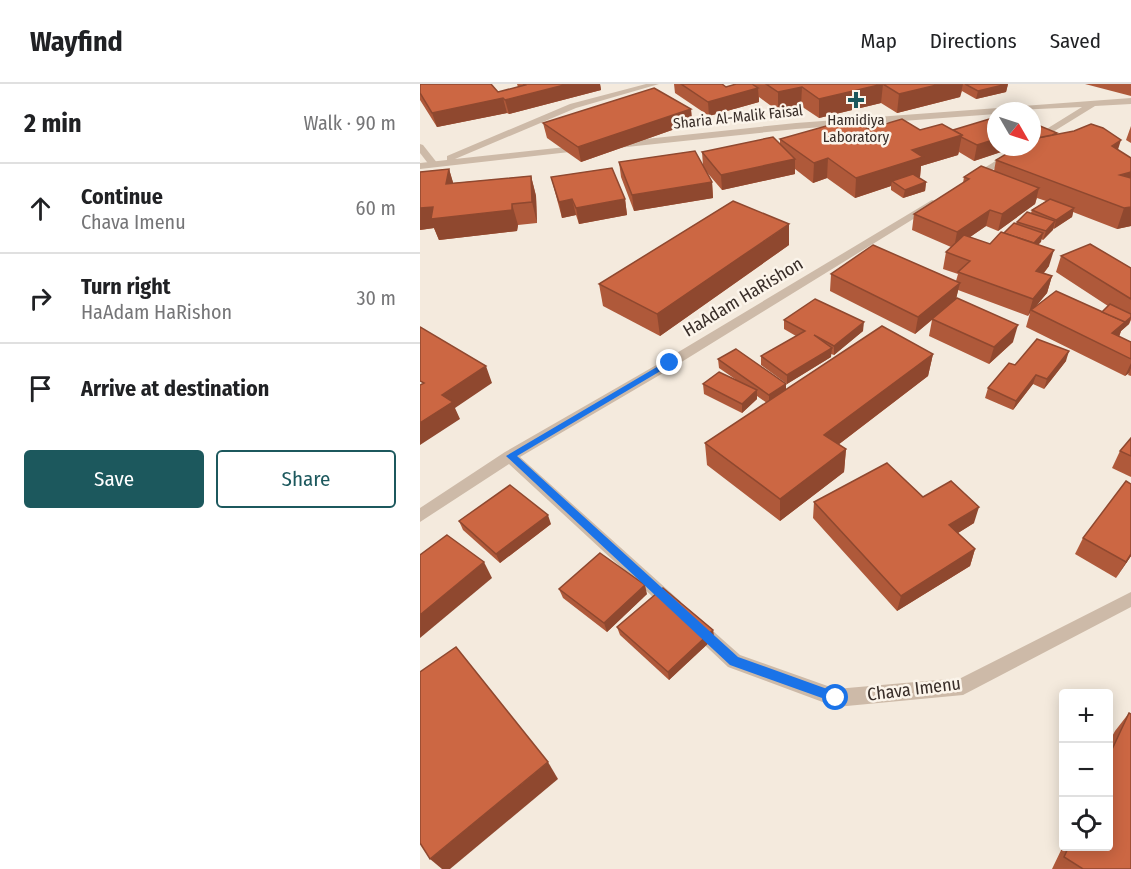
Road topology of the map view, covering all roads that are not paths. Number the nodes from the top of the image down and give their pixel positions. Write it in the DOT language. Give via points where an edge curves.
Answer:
graph roads {
  1 [pos="655,84"];
  2 [pos="634,87"];
  3 [pos="1131,101"];
  4 [pos="1096,103"];
  5 [pos="1041,137"];
  6 [pos="609,146"];
  7 [pos="420,147"];
  8 [pos="597,147"];
  9 [pos="1009,156"];
  10 [pos="433,164"];
  11 [pos="420,166"];
  12 [pos="963,184"];
  13 [pos="943,196"];
  14 [pos="510,456"];
  15 [pos="420,516"];
  16 [pos="1131,598"];
  1 -- 2 [label="street"];
  2 -- 10 [label="street" via="573,106"];
  3 -- 4 [label="street, Sharia Al-Malik Faisal"];
  4 -- 5 [label="street"];
  4 -- 6 [label="street, Sharia Al-Malik Faisal" via="796,126"];
  7 -- 10 [label="street"];
  8 -- 10 [label="street"];
  9 -- 12 [label="street"];
  10 -- 11 [label="street"];
  13 -- 14 [label="street, HaAdam HaRishon"];
  14 -- 15 [label="street, HaAdam HaRishon"];
  14 -- 16 [label="street, Chava Imenu" via="734,661 836,698 963,686"];
}
